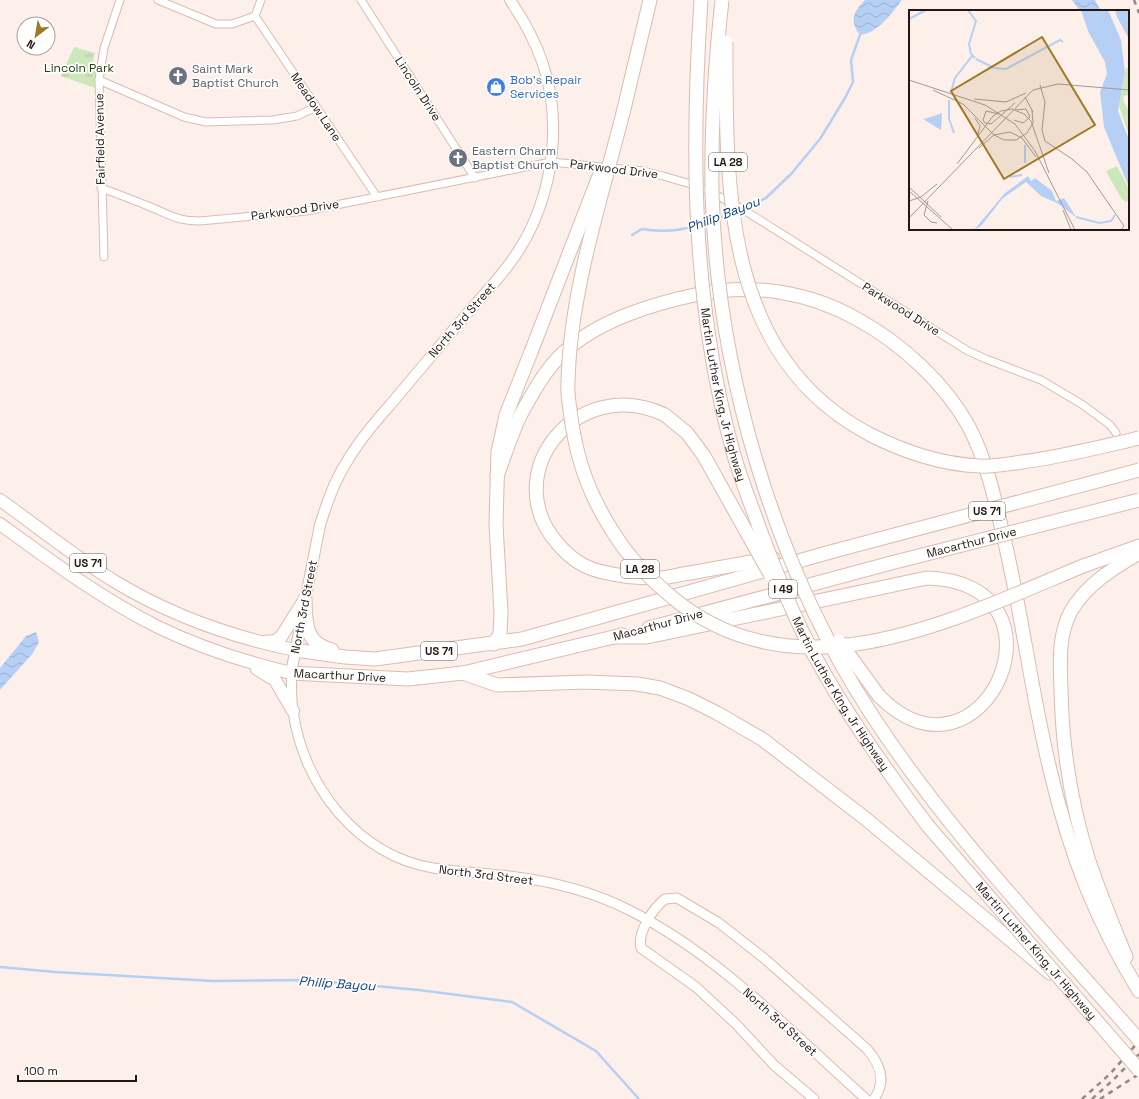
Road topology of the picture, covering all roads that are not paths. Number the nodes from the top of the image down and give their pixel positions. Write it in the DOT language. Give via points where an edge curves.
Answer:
graph roads {
  1 [pos="120,0"];
  2 [pos="158,0"];
  3 [pos="261,0"];
  4 [pos="361,0"];
  5 [pos="510,0"];
  6 [pos="650,0"];
  7 [pos="701,0"];
  8 [pos="722,0"];
  9 [pos="726,0"];
  10 [pos="255,16"];
  11 [pos="99,80"];
  12 [pos="316,107"];
  13 [pos="623,113"];
  14 [pos="551,162"];
  15 [pos="475,178"];
  16 [pos="101,188"];
  17 [pos="377,197"];
  18 [pos="104,257"];
  19 [pos="1116,433"];
  20 [pos="1139,438"];
  21 [pos="1139,470"];
  22 [pos="497,476"];
  23 [pos="0,500"];
  24 [pos="1139,500"];
  25 [pos="0,524"];
  26 [pos="1139,546"];
  27 [pos="833,551"];
  28 [pos="1139,553"];
  29 [pos="802,589"];
  30 [pos="305,599"];
  31 [pos="789,604"];
  32 [pos="615,637"];
  33 [pos="187,640"];
  34 [pos="258,642"];
  35 [pos="494,644"];
  36 [pos="295,650"];
  37 [pos="375,659"];
  38 [pos="291,673"];
  39 [pos="464,674"];
  40 [pos="293,711"];
  41 [pos="649,921"];
  42 [pos="1070,990"];
  43 [pos="1139,991"];
  44 [pos="1139,1040"];
  45 [pos="1139,1070"];
  46 [pos="814,1099"];
  47 [pos="866,1099"];
  48 [pos="874,1099"];
  1 -- 11 [label="street, Fairfield Avenue" via="104,48"];
  2 -- 10 [label="street" via="216,24 232,24"];
  3 -- 10 [label="street"];
  4 -- 15 [label="street, Lincoln Drive"];
  5 -- 14 [label="main road, North 3rd Street" via="530,32 548,80 553,112"];
  6 -- 13 [label="highway"];
  7 -- 31 [label="highway, Martin Luther King, Jr Highway / I 49, bridge" via="695,84 694,160 698,252 706,319 732,449"];
  8 -- 29 [label="highway, Martin Luther King, Jr Highway / I 49, bridge" via="712,160 715,238 721,298 741,408 772,509"];
  9 -- 20 [label="highway, LA 28, bridge" via="726,148 730,196 740,254 761,321 784,358 803,382 839,415 860,429 930,460 981,466 1004,465 1045,459"];
  10 -- 12 [label="street, Meadow Lane"];
  11 -- 12 [label="street" via="184,117 206,122 273,120 297,116"];
  11 -- 16 [label="street, Fairfield Avenue"];
  12 -- 17 [label="street, Meadow Lane"];
  13 -- 22 [label="highway, bridge" via="506,415 498,452"];
  13 -- 26 [label="highway, LA 28, bridge" via="578,292 572,329 568,384 573,439 590,491 612,531 640,568 680,604 721,628 752,639 789,646 822,648 856,644 947,622 1083,566"];
  14 -- 15 [label="street, Parkwood Drive"];
  14 -- 19 [label="street, Parkwood Drive" via="643,171 701,187 739,207 968,351 1041,380 1065,394 1110,425"];
  14 -- 30 [label="main road, North 3rd Street" via="537,212 528,235 514,258 372,426 346,462 327,502"];
  15 -- 17 [label="street, Parkwood Drive"];
  16 -- 17 [label="street, Parkwood Drive" via="172,218 186,221 306,211"];
  16 -- 18 [label="street, Fairfield Avenue"];
  21 -- 27 [label="highway, Macarthur Drive / US 71, bridge"];
  22 -- 35 [label="highway" via="496,525 501,612 500,634"];
  22 -- 43 [label="highway" via="522,413 562,354 605,326 644,309 708,293 791,293 826,304 871,327 893,342 937,384 968,425 979,448 992,488 1008,555 1050,770 1070,846 1087,892 1110,941"];
  23 -- 34 [label="highway, Macarthur Drive / US 71" via="113,580 182,616"];
  24 -- 32 [label="highway, Macarthur Drive / US 71, bridge"];
  25 -- 33 [label="highway, Macarthur Drive / US 71" via="96,592 144,620"];
  27 -- 31 [label="highway, bridge" via="810,552 655,578 604,572 582,565 572,559 548,531 539,509 538,477 548,448 565,426 602,406 629,404 665,415 687,433 704,456 760,558"];
  27 -- 35 [label="highway, Macarthur Drive / US 71" via="522,639"];
  28 -- 43 [label="highway" via="1096,581 1077,602 1062,636 1060,663 1067,770 1077,818 1097,883"];
  29 -- 32 [label="highway, bridge" via="879,696 897,712 910,719 926,724 959,720 983,705 995,690 1004,669 1007,646 1006,630 1001,617 990,602 978,592 947,579 927,578 647,636"];
  29 -- 44 [label="highway, Martin Luther King, Jr Highway / I 49, bridge" via="846,674 869,712 932,800"];
  30 -- 34 [label="highway" via="281,637 275,641"];
  30 -- 36 [label="main road, North 3rd Street"];
  30 -- 37 [label="highway" via="308,630 317,644 332,650"];
  31 -- 42 [label="highway, Martin Luther King, Jr Highway / I 49, bridge" via="844,706 897,785 928,826"];
  32 -- 39 [label="highway, Macarthur Drive / US 71"];
  33 -- 38 [label="highway, Macarthur Drive / US 71" via="235,658"];
  33 -- 40 [label="highway" via="267,674 280,686"];
  34 -- 36 [label="highway, Macarthur Drive / US 71"];
  35 -- 37 [label="highway, Macarthur Drive / US 71"];
  36 -- 37 [label="highway, Macarthur Drive / US 71"];
  36 -- 38 [label="main road, North 3rd Street"];
  38 -- 39 [label="highway, Macarthur Drive / US 71" via="408,679"];
  38 -- 40 [label="street, North 3rd Street"];
  39 -- 42 [label="highway, bridge" via="497,685 614,681 660,688 689,699 762,739 866,819"];
  40 -- 41 [label="street, North 3rd Street" via="303,753 323,794 335,810 359,833 385,851 430,868 512,876 561,886 610,902"];
  41 -- 46 [label="street" via="641,935 641,948 696,987 736,1024 774,1065"];
  41 -- 47 [label="street, North 3rd Street" via="717,967"];
  41 -- 48 [label="street" via="660,903 665,899 677,898 742,940 876,1058 882,1080"];
  42 -- 45 [label="highway, Martin Luther King, Jr Highway / I 49, bridge"];
}
